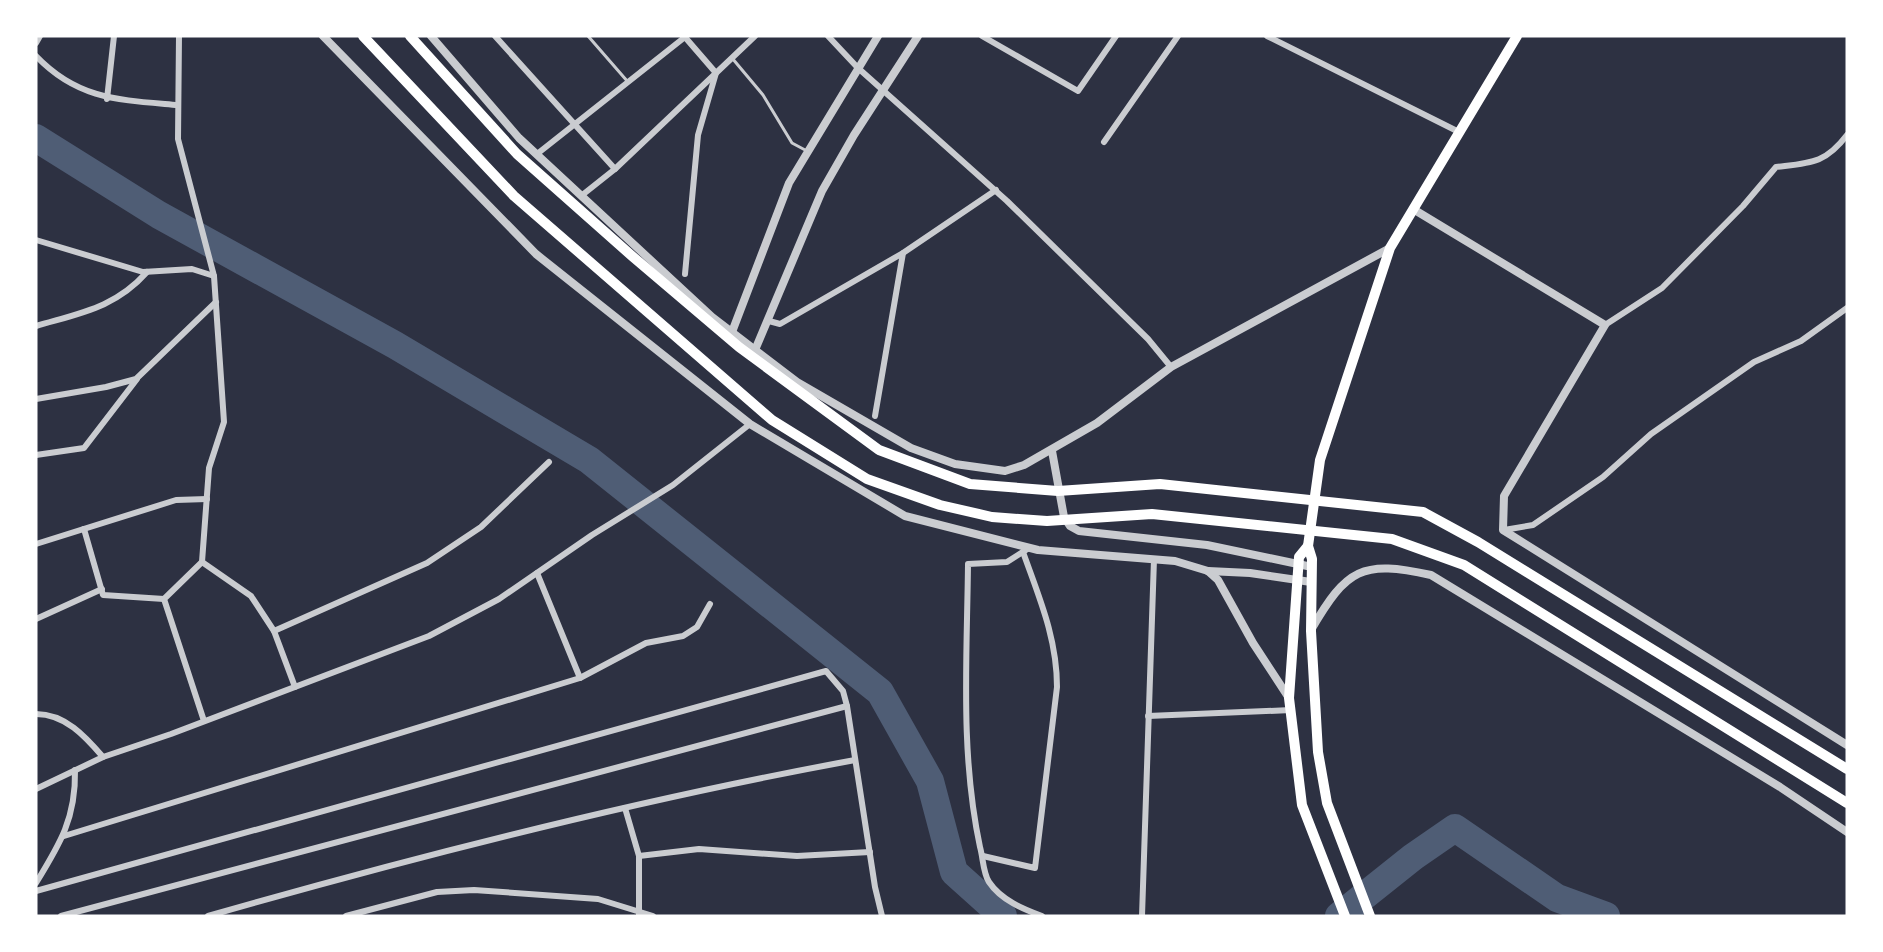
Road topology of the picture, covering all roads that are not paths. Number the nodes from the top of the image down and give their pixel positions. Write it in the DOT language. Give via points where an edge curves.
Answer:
graph roads {
  1 [pos="40,36"];
  2 [pos="114,36"];
  3 [pos="179,36"];
  4 [pos="323,36"];
  5 [pos="363,36"];
  6 [pos="410,36"];
  7 [pos="431,36"];
  8 [pos="495,36"];
  9 [pos="588,36"];
  10 [pos="755,36"];
  11 [pos="828,36"];
  12 [pos="878,36"];
  13 [pos="918,36"];
  14 [pos="982,36"];
  15 [pos="1116,36"];
  16 [pos="1178,36"];
  17 [pos="1267,36"];
  18 [pos="1517,36"];
  19 [pos="684,37"];
  20 [pos="36,43"];
  21 [pos="36,56"];
  22 [pos="732,58"];
  23 [pos="858,68"];
  24 [pos="716,73"];
  25 [pos="628,82"];
  26 [pos="883,90"];
  27 [pos="107,99"];
  28 [pos="178,105"];
  29 [pos="575,124"];
  30 [pos="1459,132"];
  31 [pos="1847,135"];
  32 [pos="1104,142"];
  33 [pos="807,152"];
  34 [pos="537,154"];
  35 [pos="615,169"];
  36 [pos="996,190"];
  37 [pos="581,196"];
  38 [pos="1413,209"];
  39 [pos="36,240"];
  40 [pos="1390,248"];
  41 [pos="903,253"];
  42 [pos="148,271"];
  43 [pos="685,274"];
  44 [pos="214,276"];
  45 [pos="216,302"];
  46 [pos="1847,308"];
  47 [pos="769,321"];
  48 [pos="1605,325"];
  49 [pos="36,326"];
  50 [pos="732,332"];
  51 [pos="755,350"];
  52 [pos="1171,367"];
  53 [pos="139,376"];
  54 [pos="36,399"];
  55 [pos="875,416"];
  56 [pos="750,424"];
  57 [pos="1052,450"];
  58 [pos="36,455"];
  59 [pos="549,462"];
  60 [pos="207,499"];
  61 [pos="84,529"];
  62 [pos="1503,530"];
  63 [pos="36,544"];
  64 [pos="1308,546"];
  65 [pos="1026,550"];
  66 [pos="1154,559"];
  67 [pos="202,562"];
  68 [pos="1298,566"];
  69 [pos="1312,567"];
  70 [pos="1208,571"];
  71 [pos="537,573"];
  72 [pos="1298,580"];
  73 [pos="1311,582"];
  74 [pos="102,589"];
  75 [pos="164,599"];
  76 [pos="710,604"];
  77 [pos="36,619"];
  78 [pos="274,631"];
  79 [pos="1311,631"];
  80 [pos="580,678"];
  81 [pos="295,687"];
  82 [pos="1290,704"];
  83 [pos="847,706"];
  84 [pos="36,714"];
  85 [pos="1148,716"];
  86 [pos="204,721"];
  87 [pos="1847,746"];
  88 [pos="103,757"];
  89 [pos="855,760"];
  90 [pos="1847,769"];
  91 [pos="75,770"];
  92 [pos="36,789"];
  93 [pos="1847,802"];
  94 [pos="625,808"];
  95 [pos="1847,832"];
  96 [pos="64,836"];
  97 [pos="870,852"];
  98 [pos="639,856"];
  99 [pos="982,856"];
  100 [pos="36,884"];
  101 [pos="36,891"];
  102 [pos="639,913"];
  103 [pos="61,916"];
  104 [pos="208,916"];
  105 [pos="346,916"];
  106 [pos="653,916"];
  107 [pos="882,916"];
  108 [pos="1042,916"];
  109 [pos="1142,916"];
  110 [pos="1345,916"];
  111 [pos="1370,916"];
  1 -- 20 [label="street"];
  2 -- 27 [label="street"];
  3 -- 28 [label="street"];
  4 -- 56 [label="street" via="536,254"];
  5 -- 93 [label="main road" via="514,196 772,420 867,479 940,505 992,517 1047,521 1152,514 1392,539 1464,565"];
  6 -- 90 [label="main road" via="517,154 632,256 739,347 879,450 970,483 1058,491 1160,484 1423,512"];
  7 -- 34 [label="street"];
  8 -- 29 [label="street"];
  9 -- 25 [label="lane"];
  10 -- 22 [label="street"];
  11 -- 23 [label="street"];
  12 -- 23 [label="street"];
  13 -- 26 [label="street"];
  14 -- 15 [label="street" via="1078,91"];
  16 -- 32 [label="street"];
  17 -- 30 [label="street"];
  18 -- 30 [label="main road"];
  19 -- 24 [label="street"];
  19 -- 25 [label="street"];
  21 -- 27 [label="street" via="72,86"];
  22 -- 24 [label="street"];
  22 -- 33 [label="lane" via="763,95 792,143"];
  23 -- 26 [label="street"];
  23 -- 33 [label="street"];
  24 -- 35 [label="street"];
  24 -- 43 [label="street" via="698,135"];
  25 -- 29 [label="street"];
  26 -- 36 [label="street"];
  26 -- 47 [label="street" via="822,191"];
  27 -- 28 [label="street"];
  28 -- 44 [label="street" via="178,139"];
  29 -- 34 [label="street"];
  29 -- 35 [label="street"];
  30 -- 38 [label="main road"];
  31 -- 48 [label="street" via="1834,151 1816,163 1776,167 1662,288"];
  33 -- 50 [label="street" via="789,183"];
  34 -- 37 [label="street"];
  35 -- 37 [label="street"];
  36 -- 41 [label="street"];
  36 -- 52 [label="street" via="1148,339"];
  37 -- 50 [label="street"];
  38 -- 40 [label="main road"];
  38 -- 48 [label="street"];
  39 -- 42 [label="street"];
  40 -- 52 [label="street"];
  40 -- 64 [label="main road" via="1320,460"];
  41 -- 47 [label="street" via="780,324"];
  41 -- 55 [label="street"];
  42 -- 44 [label="street" via="192,269"];
  42 -- 49 [label="street" via="131,290 116,299"];
  44 -- 45 [label="street"];
  45 -- 53 [label="street"];
  45 -- 60 [label="street" via="224,422 209,468"];
  46 -- 62 [label="street" via="1801,341 1754,362 1651,434 1604,477 1533,525"];
  47 -- 51 [label="street"];
  48 -- 62 [label="street" via="1504,496"];
  50 -- 51 [label="street"];
  51 -- 57 [label="street" via="797,382 911,448 955,464 1005,471"];
  52 -- 57 [label="street" via="1097,423"];
  53 -- 54 [label="street" via="106,387"];
  53 -- 58 [label="street" via="84,448"];
  56 -- 65 [label="street" via="906,516"];
  56 -- 71 [label="street" via="673,484"];
  57 -- 68 [label="street" via="1064,517 1079,531 1207,545"];
  59 -- 78 [label="street" via="481,528 427,563"];
  60 -- 61 [label="street" via="176,500"];
  60 -- 67 [label="street"];
  61 -- 63 [label="street"];
  61 -- 74 [label="street"];
  62 -- 87 [label="street"];
  64 -- 68 [label="main road" via="1299,557"];
  64 -- 69 [label="main road"];
  65 -- 66 [label="street"];
  65 -- 99 [label="street" via="1008,562 968,564 966,750"];
  65 -- 99 [label="street" via="1052,630 1057,663 1035,868"];
  66 -- 70 [label="street" via="1186,563"];
  66 -- 85 [label="street"];
  67 -- 75 [label="street"];
  67 -- 78 [label="street" via="251,596"];
  68 -- 69 [label="street"];
  68 -- 72 [label="main road"];
  69 -- 73 [label="main road"];
  70 -- 72 [label="street"];
  70 -- 82 [label="street" via="1218,580"];
  71 -- 80 [label="street"];
  71 -- 81 [label="street" via="499,599 429,636"];
  72 -- 73 [label="street"];
  72 -- 82 [label="main road"];
  73 -- 79 [label="main road"];
  74 -- 75 [label="street" via="103,595"];
  74 -- 77 [label="street"];
  75 -- 86 [label="street"];
  76 -- 80 [label="street" via="697,627 683,636 646,643"];
  78 -- 81 [label="street"];
  79 -- 95 [label="street" via="1335,594 1349,579 1369,567 1431,576 1780,787"];
  79 -- 111 [label="main road" via="1318,752 1327,803"];
  80 -- 96 [label="street"];
  81 -- 86 [label="street"];
  82 -- 85 [label="street"];
  82 -- 110 [label="main road" via="1302,805"];
  83 -- 89 [label="street"];
  83 -- 101 [label="street" via="843,691 826,671"];
  83 -- 103 [label="street"];
  84 -- 88 [label="street" via="48,714 79,730"];
  85 -- 109 [label="street"];
  86 -- 88 [label="street"];
  88 -- 91 [label="street"];
  89 -- 94 [label="street" via="709,787"];
  89 -- 97 [label="street"];
  91 -- 92 [label="street"];
  91 -- 96 [label="street" via="76,796"];
  94 -- 98 [label="street"];
  94 -- 104 [label="street" via="374,869"];
  96 -- 100 [label="street"];
  97 -- 98 [label="street" via="797,856 699,849"];
  97 -- 107 [label="street"];
  98 -- 102 [label="street"];
  99 -- 108 [label="street" via="988,881 1001,895"];
  102 -- 105 [label="street" via="598,899 474,890 437,892"];
  102 -- 106 [label="street"];
}
